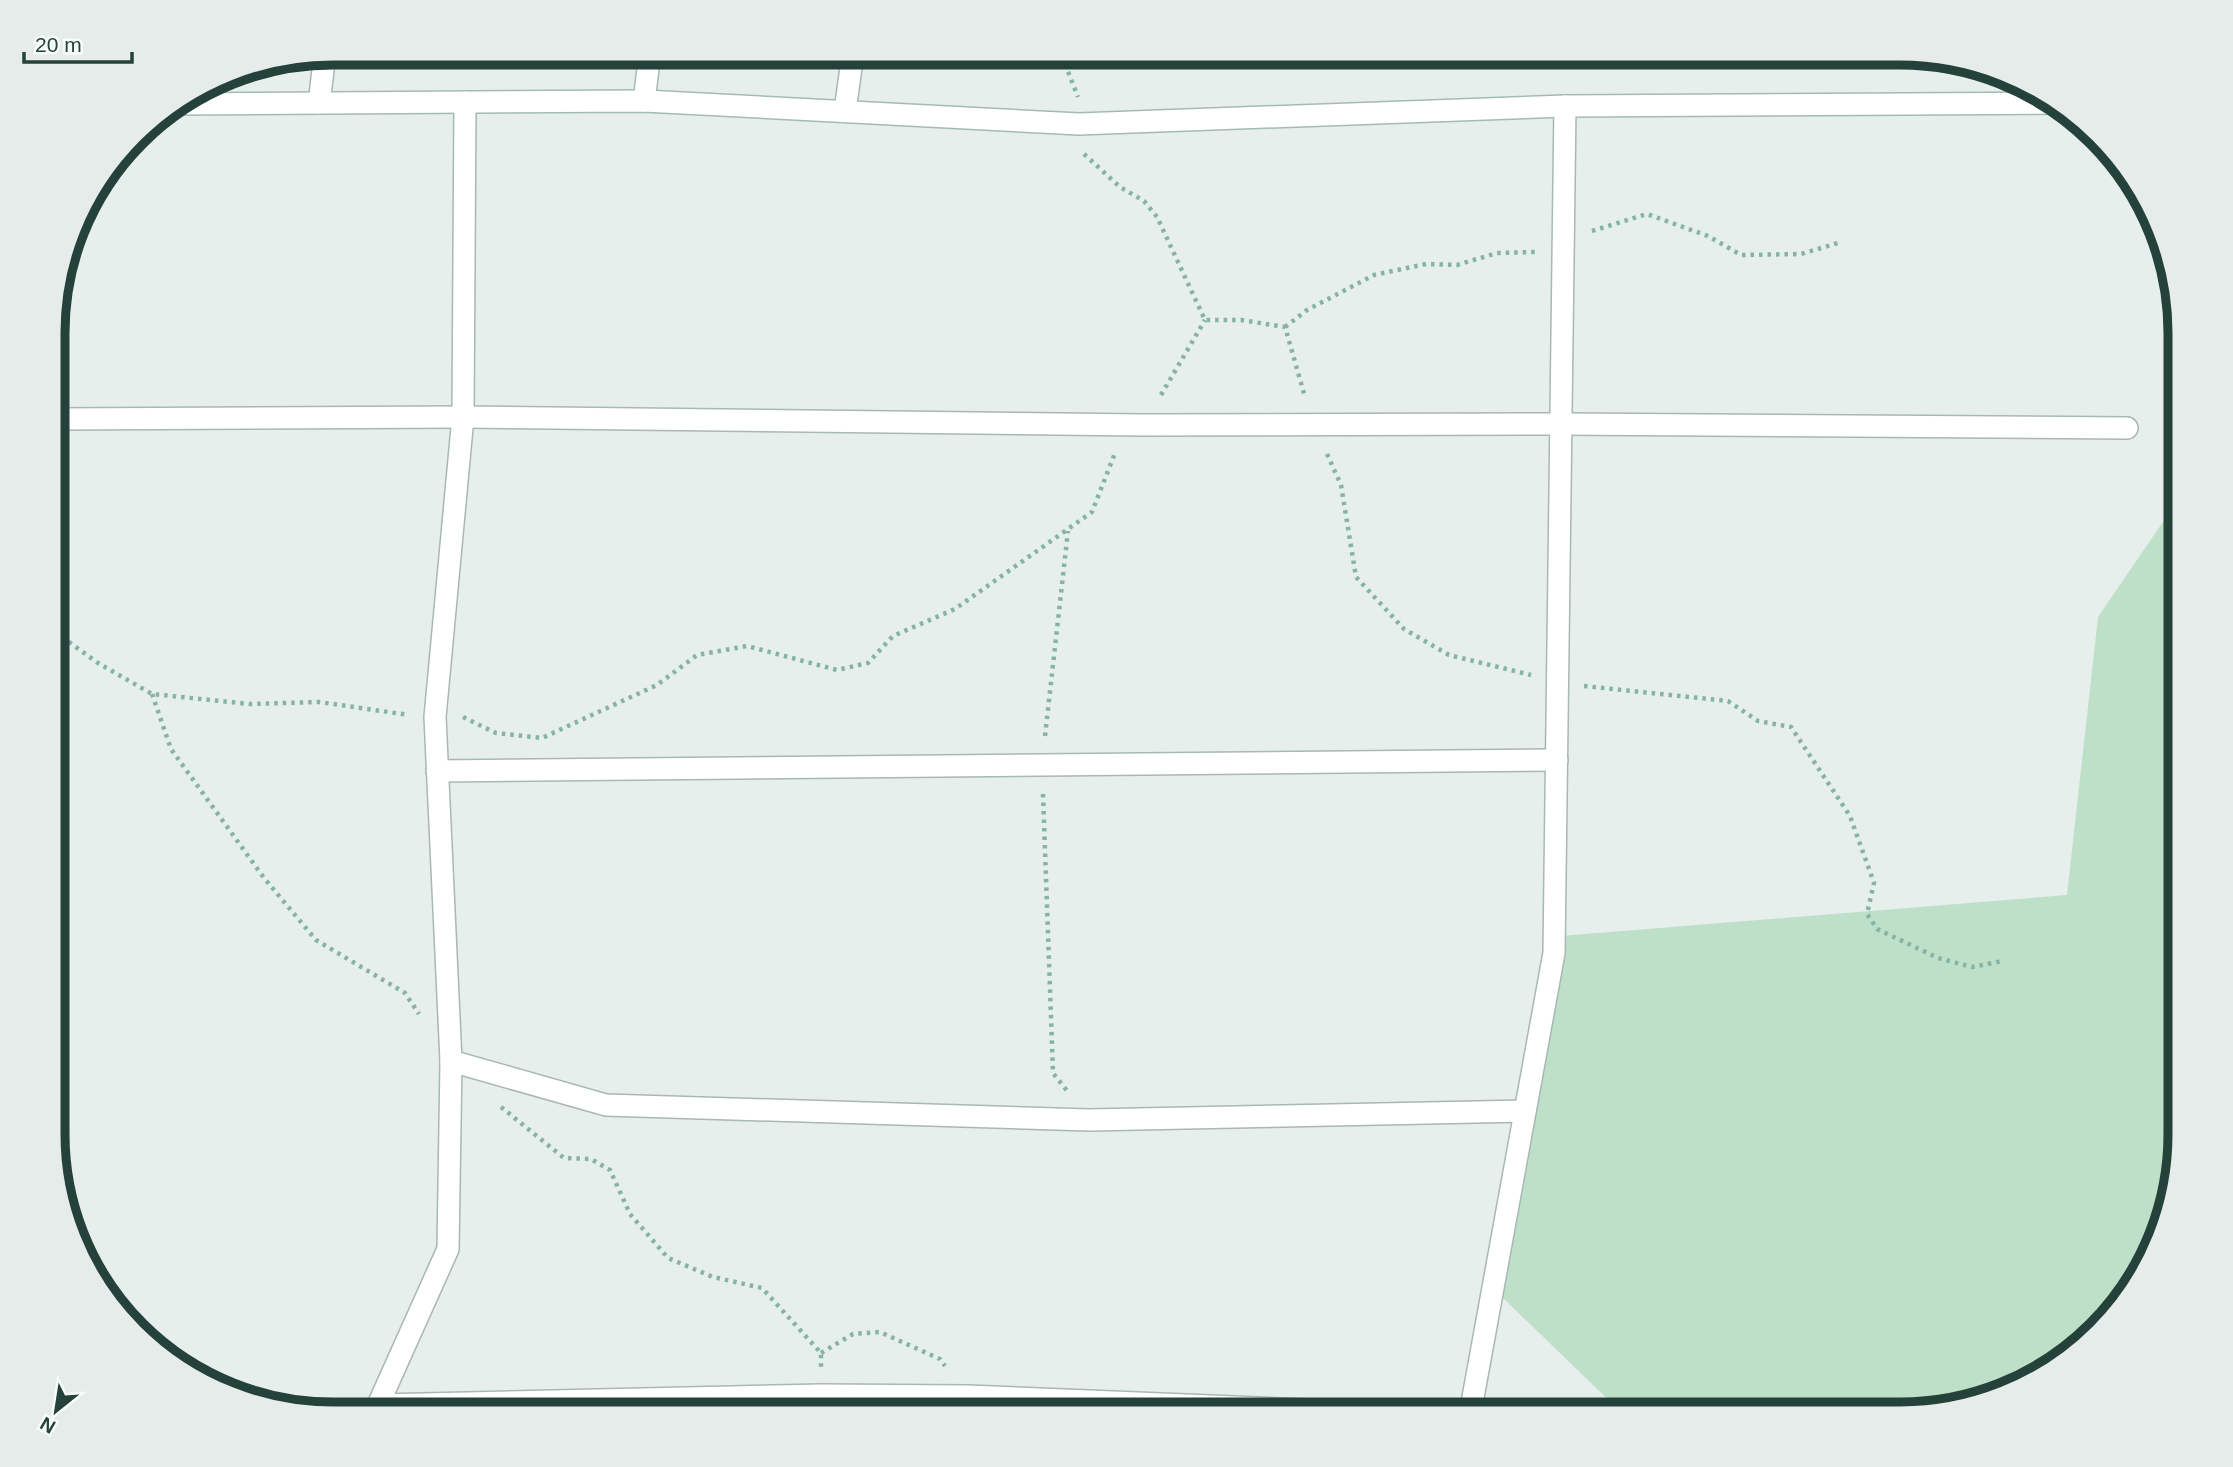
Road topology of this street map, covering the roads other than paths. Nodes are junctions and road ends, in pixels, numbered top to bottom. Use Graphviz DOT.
graph roads {
  1 [pos="324,65"];
  2 [pos="648,65"];
  3 [pos="851,65"];
  4 [pos="644,101"];
  5 [pos="466,102"];
  6 [pos="319,103"];
  7 [pos="2038,103"];
  8 [pos="194,104"];
  9 [pos="1565,107"];
  10 [pos="845,111"];
  11 [pos="463,417"];
  12 [pos="65,419"];
  13 [pos="1561,424"];
  14 [pos="2127,428"];
  15 [pos="1557,760"];
  16 [pos="438,771"];
  17 [pos="451,1061"];
  18 [pos="1525,1111"];
  19 [pos="380,1402"];
  20 [pos="606,1402"];
  21 [pos="1114,1402"];
  22 [pos="1472,1402"];
  1 -- 6 [label="street"];
  2 -- 4 [label="street"];
  3 -- 10 [label="street"];
  4 -- 5 [label="street"];
  4 -- 10 [label="street"];
  5 -- 6 [label="street"];
  5 -- 11 [label="street"];
  6 -- 8 [label="street"];
  7 -- 9 [label="street"];
  9 -- 10 [label="street"];
  9 -- 13 [label="street"];
  11 -- 12 [label="street"];
  11 -- 13 [label="street"];
  11 -- 16 [label="street"];
  13 -- 14 [label="street"];
  13 -- 15 [label="street"];
  15 -- 16 [label="street"];
  15 -- 18 [label="street"];
  16 -- 17 [label="street"];
  17 -- 18 [label="street"];
  17 -- 19 [label="street"];
  18 -- 22 [label="street"];
  20 -- 21 [label="street"];
}
